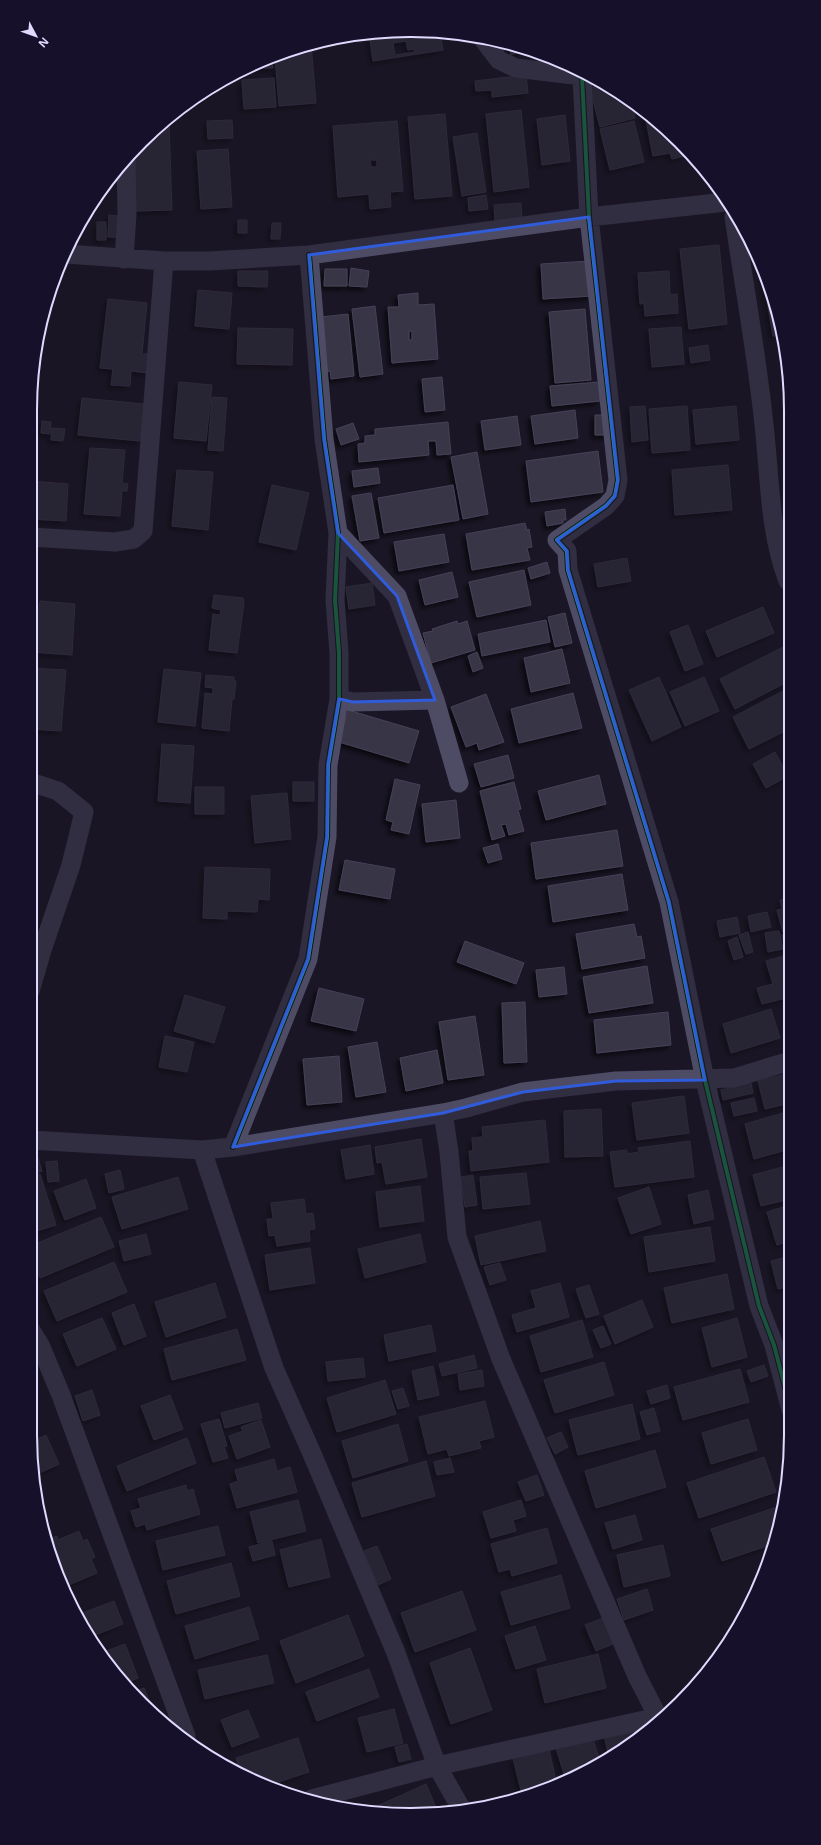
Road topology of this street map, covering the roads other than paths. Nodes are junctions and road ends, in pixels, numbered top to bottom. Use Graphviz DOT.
graph roads {
  1 [pos="486,45"];
  2 [pos="574,75"];
  3 [pos="582,79"];
  4 [pos="126,169"];
  5 [pos="721,203"];
  6 [pos="589,216"];
  7 [pos="735,227"];
  8 [pos="71,254"];
  9 [pos="309,255"];
  10 [pos="124,259"];
  11 [pos="164,261"];
  12 [pos="780,512"];
  13 [pos="338,533"];
  14 [pos="37,537"];
  15 [pos="784,570"];
  16 [pos="339,699"];
  17 [pos="435,700"];
  18 [pos="459,783"];
  19 [pos="37,784"];
  20 [pos="37,968"];
  21 [pos="784,1063"];
  22 [pos="705,1080"];
  23 [pos="443,1113"];
  24 [pos="37,1140"];
  25 [pos="233,1148"];
  26 [pos="202,1150"];
  27 [pos="37,1340"];
  28 [pos="784,1383"];
  29 [pos="657,1715"];
  30 [pos="653,1718"];
  31 [pos="185,1732"];
  32 [pos="437,1766"];
  33 [pos="321,1797"];
  34 [pos="459,1805"];
  1 -- 2 [label="street"];
  3 -- 6 [label="street"];
  4 -- 10 [label="street"];
  5 -- 6 [label="street"];
  6 -- 9 [label="street"];
  6 -- 22 [label="street"];
  7 -- 12 [label="street"];
  8 -- 10 [label="street"];
  9 -- 11 [label="street"];
  9 -- 13 [label="street"];
  10 -- 11 [label="street"];
  11 -- 14 [label="street"];
  12 -- 15 [label="street"];
  13 -- 16 [label="street"];
  13 -- 17 [label="street"];
  16 -- 17 [label="street"];
  16 -- 25 [label="street"];
  17 -- 18 [label="street"];
  19 -- 20 [label="street"];
  21 -- 22 [label="street"];
  22 -- 23 [label="street"];
  22 -- 28 [label="street"];
  23 -- 25 [label="street"];
  23 -- 29 [label="street"];
  24 -- 26 [label="street"];
  25 -- 26 [label="street"];
  26 -- 32 [label="street"];
  27 -- 31 [label="street"];
  30 -- 32 [label="street"];
  32 -- 33 [label="street"];
  32 -- 34 [label="street"];
}
